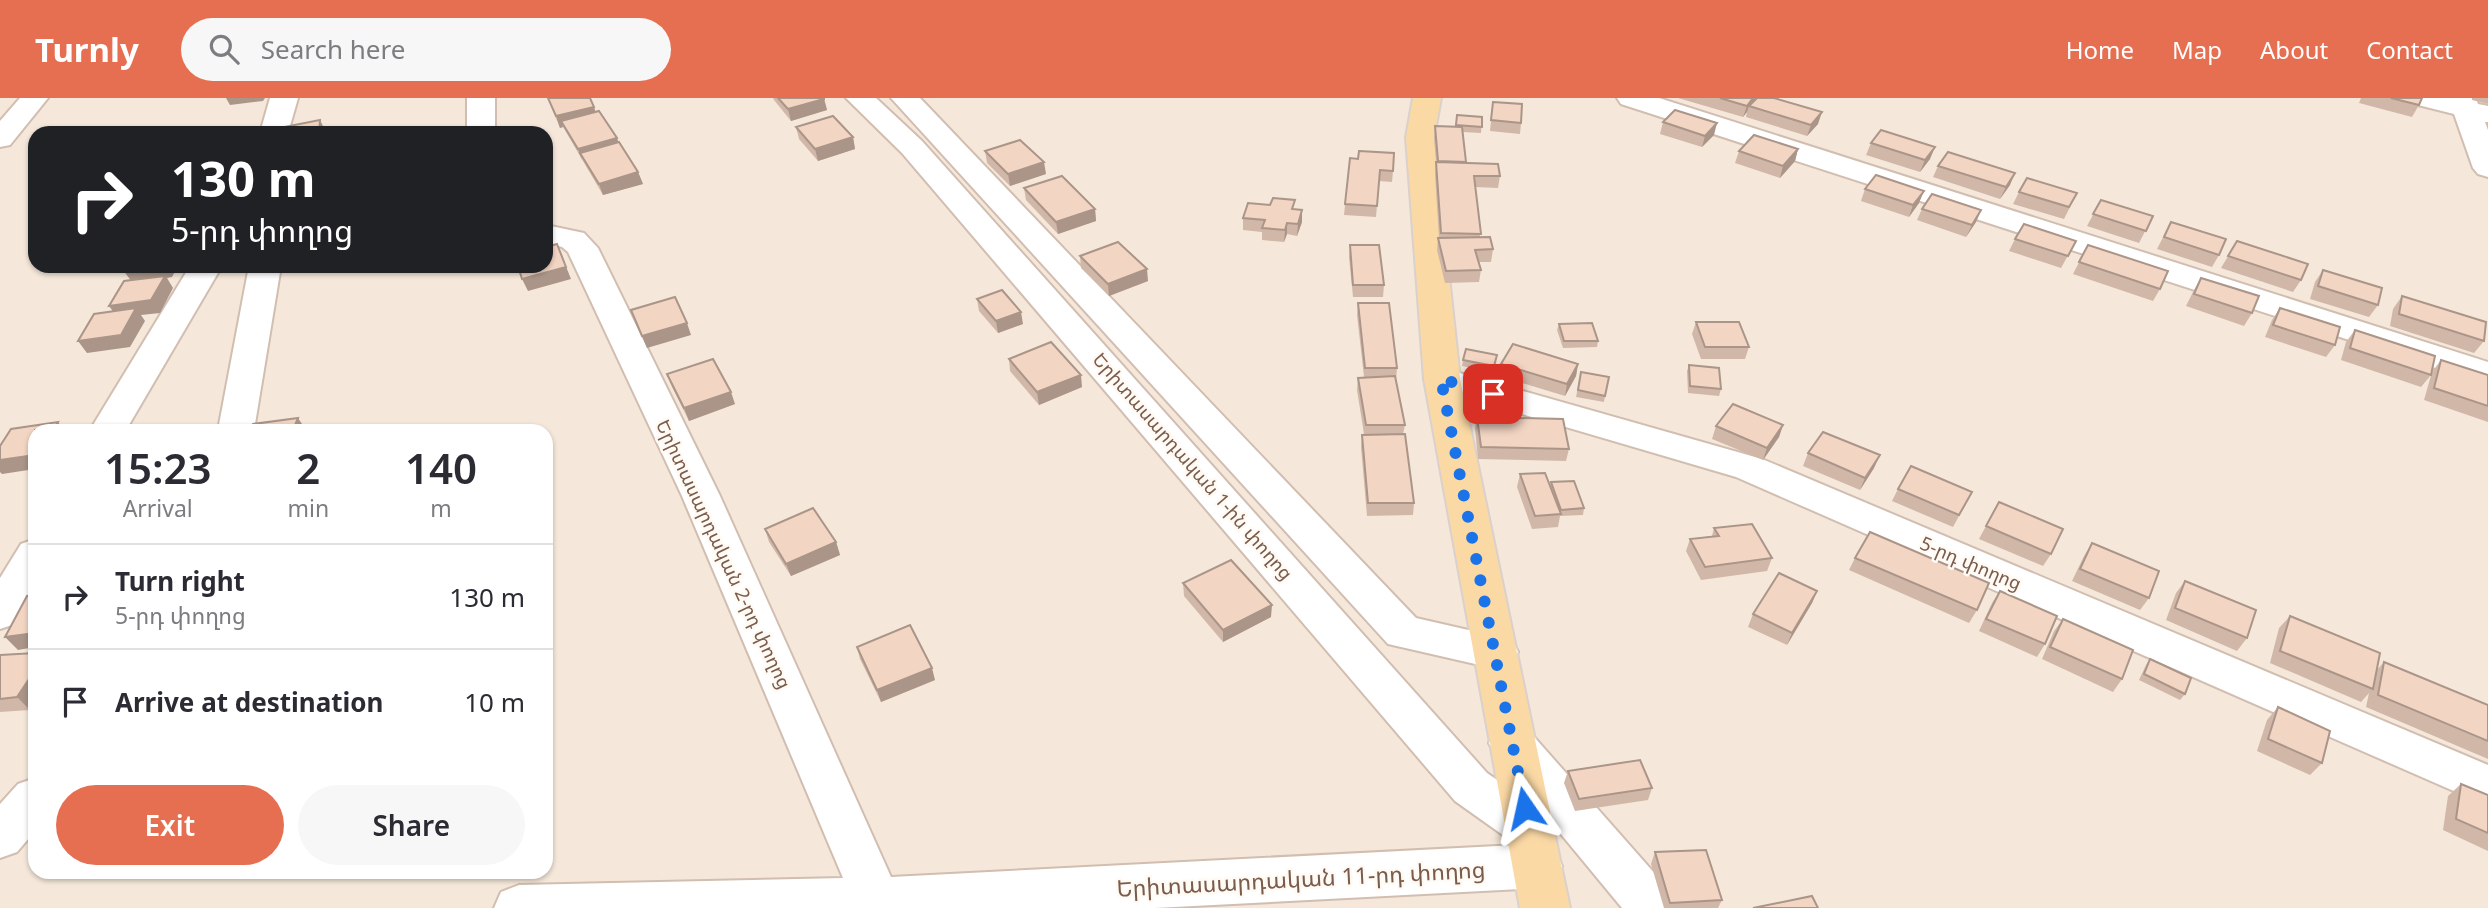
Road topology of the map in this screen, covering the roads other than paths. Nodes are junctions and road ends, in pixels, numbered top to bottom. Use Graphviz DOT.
graph roads {
  1 [pos="34,98"];
  2 [pos="285,98"];
  3 [pos="481,98"];
  4 [pos="860,98"];
  5 [pos="905,98"];
  6 [pos="1427,98"];
  7 [pos="1631,98"];
  8 [pos="2424,98"];
  9 [pos="2472,107"];
  10 [pos="276,126"];
  11 [pos="481,126"];
  12 [pos="0,139"];
  13 [pos="2488,168"];
  14 [pos="553,236"];
  15 [pos="202,273"];
  16 [pos="264,273"];
  17 [pos="2488,374"];
  18 [pos="1441,379"];
  19 [pos="112,424"];
  20 [pos="237,424"];
  21 [pos="28,566"];
  22 [pos="0,613"];
  23 [pos="1497,652"];
  24 [pos="1512,743"];
  25 [pos="2488,786"];
  26 [pos="28,806"];
  27 [pos="0,837"];
  28 [pos="1537,868"];
  29 [pos="877,900"];
  30 [pos="519,908"];
  31 [pos="1653,908"];
  1 -- 12 [label="street"];
  2 -- 10 [label="street"];
  3 -- 11 [label="street"];
  4 -- 28 [label="street, Երիտասարդական 1-ին փողոց"];
  5 -- 23 [label="street"];
  6 -- 18 [label="main road"];
  7 -- 17 [label="street"];
  8 -- 9 [label="street"];
  9 -- 13 [label="street"];
  14 -- 29 [label="street, Երիտասարդական 2-րդ փողոց"];
  15 -- 19 [label="street"];
  16 -- 20 [label="street"];
  18 -- 23 [label="main road"];
  18 -- 25 [label="street, 5-րդ փողոց"];
  21 -- 22 [label="street"];
  23 -- 24 [label="main road"];
  24 -- 28 [label="main road"];
  24 -- 31 [label="street"];
  26 -- 27 [label="street"];
  28 -- 29 [label="street, Երիտասարդական 11-րդ փողոց"];
  29 -- 30 [label="street, Երիտասարդական 11-րդ փողոց"];
}
